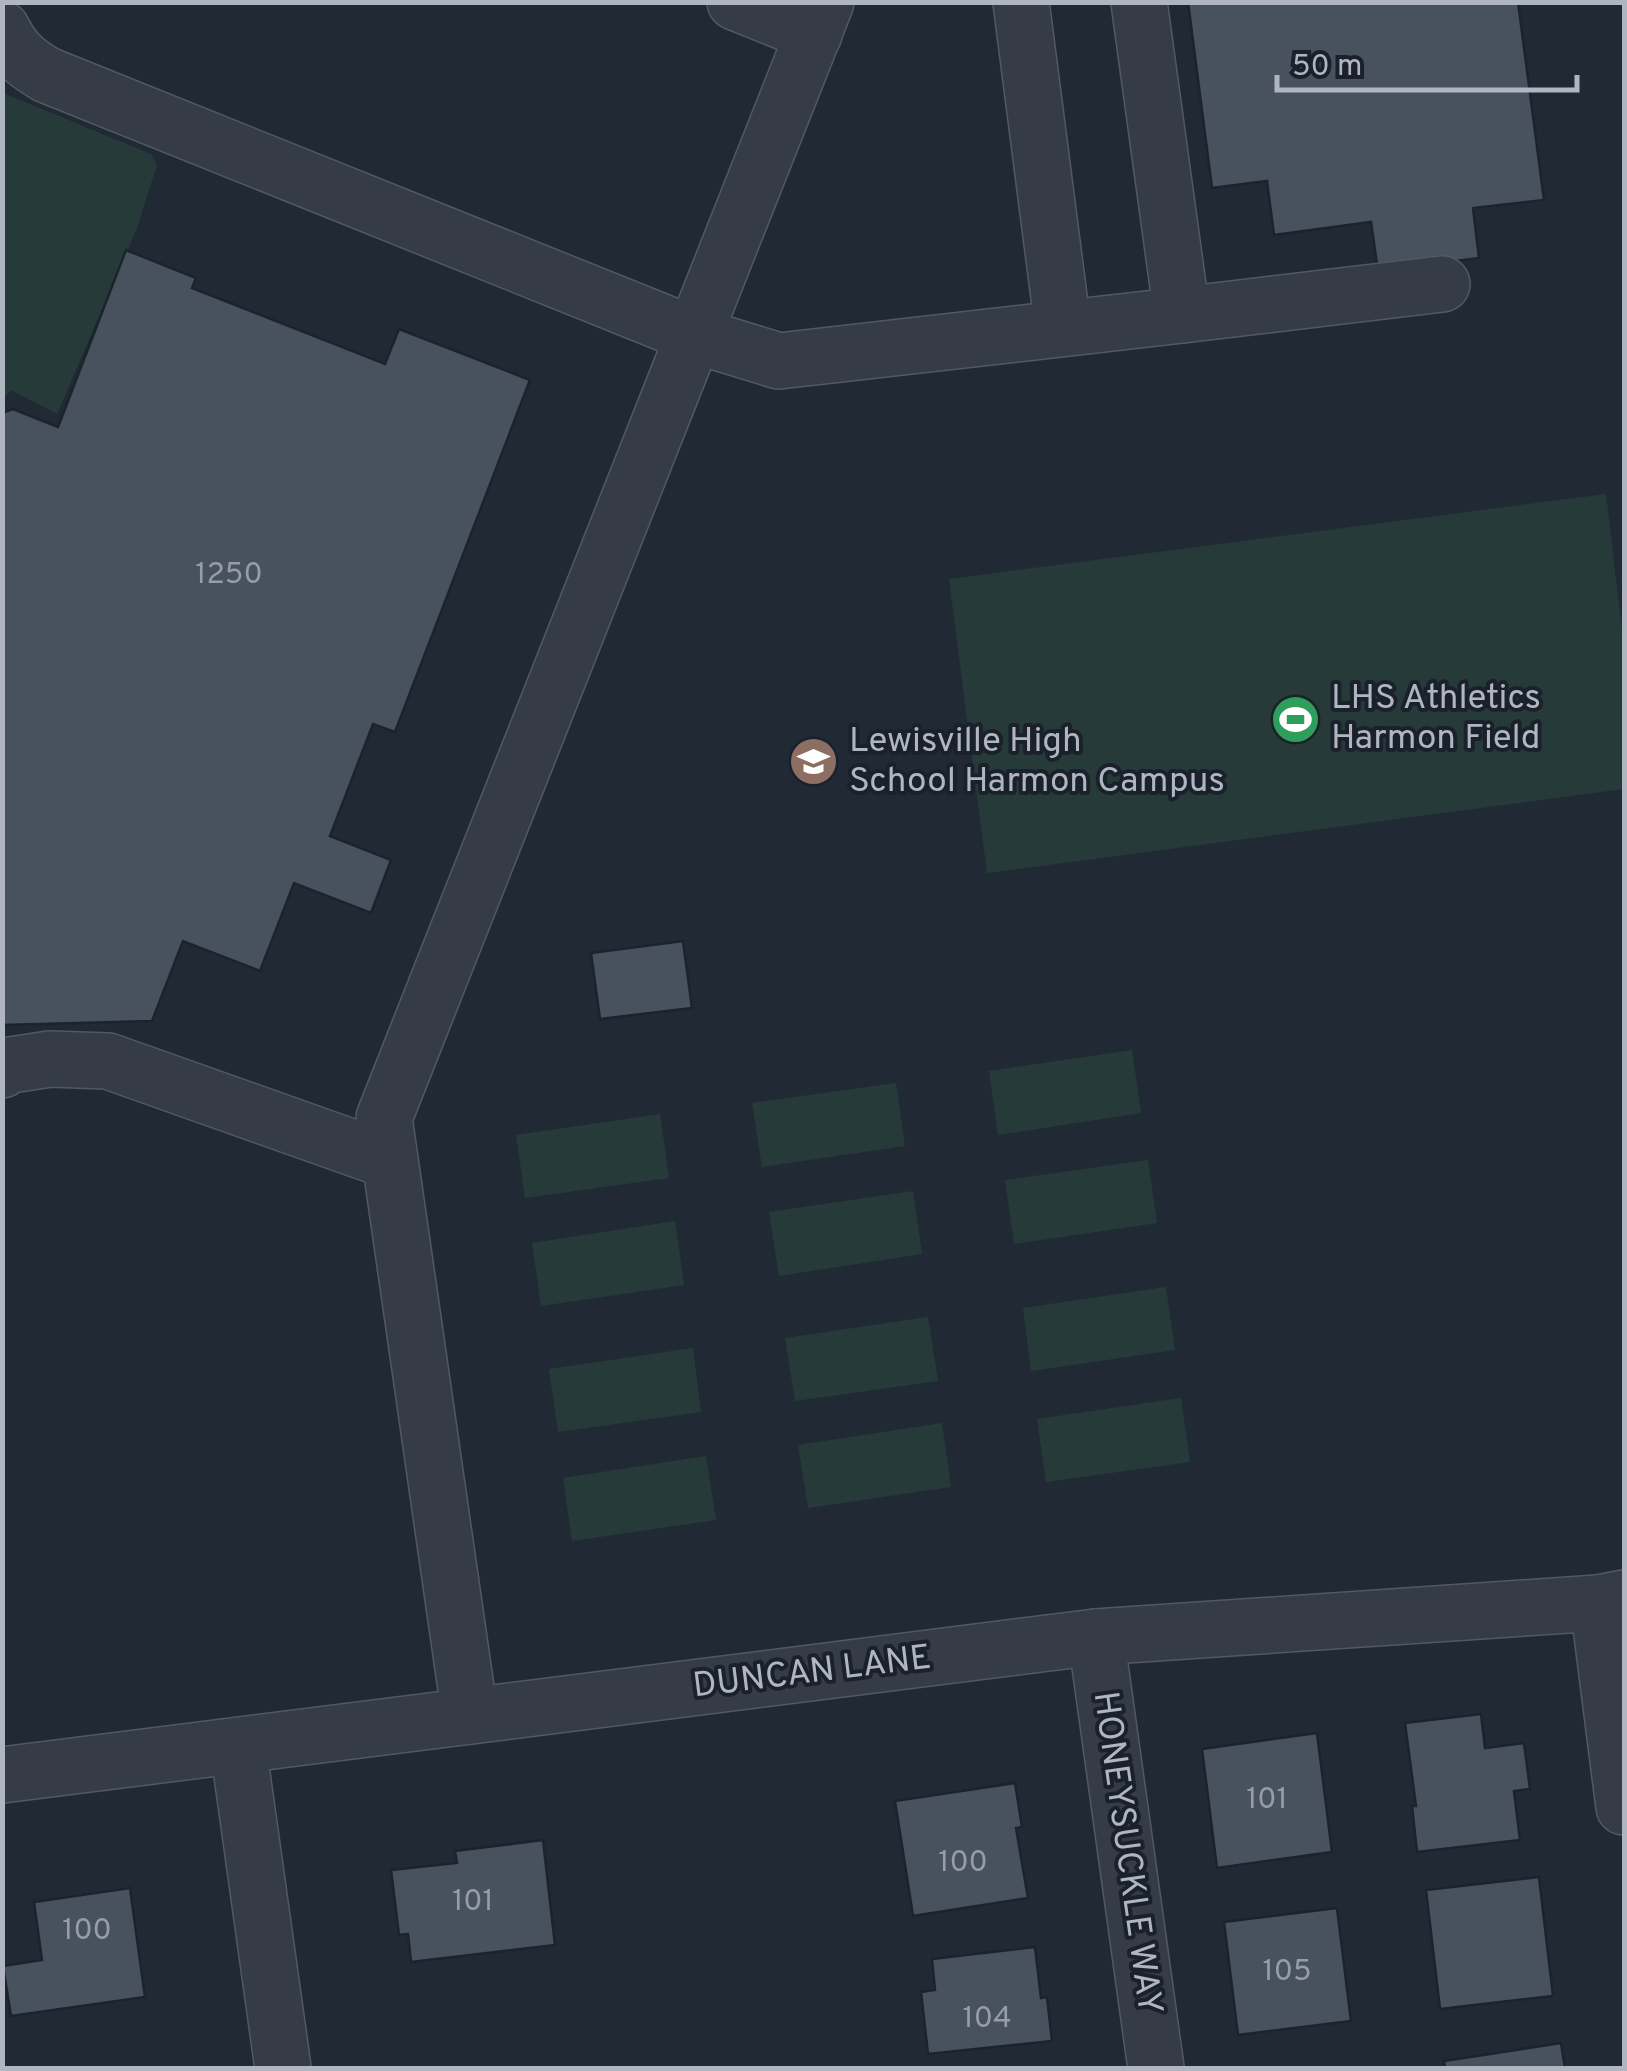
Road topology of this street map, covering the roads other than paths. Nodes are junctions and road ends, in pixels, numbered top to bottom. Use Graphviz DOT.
graph roads {
  1 [pos="735,2"];
  2 [pos="1021,2"];
  3 [pos="1139,2"];
  4 [pos="820,18"];
  5 [pos="2,29"];
  6 [pos="1442,284"];
  7 [pos="1182,314"];
  8 [pos="1062,328"];
  9 [pos="694,336"];
  10 [pos="2,1070"];
  11 [pos="390,1160"];
  12 [pos="1611,1600"];
  13 [pos="1096,1638"];
  14 [pos="470,1716"];
  15 [pos="238,1746"];
  16 [pos="2,1775"];
  17 [pos="1624,1807"];
  18 [pos="283,2068"];
  19 [pos="1156,2068"];
  1 -- 4 [label="street"];
  2 -- 8 [label="street"];
  3 -- 7 [label="street"];
  4 -- 9 [label="street"];
  5 -- 9 [label="street"];
  6 -- 7 [label="street"];
  7 -- 8 [label="street"];
  8 -- 9 [label="street"];
  9 -- 11 [label="street"];
  10 -- 11 [label="street"];
  11 -- 14 [label="street"];
  12 -- 13 [label="street, DUNCAN LANE"];
  12 -- 17 [label="street"];
  13 -- 14 [label="street, DUNCAN LANE"];
  13 -- 19 [label="street, HONEYSUCKLE WAY"];
  14 -- 15 [label="street, DUNCAN LANE"];
  15 -- 16 [label="street, DUNCAN LANE"];
  15 -- 18 [label="street"];
}
